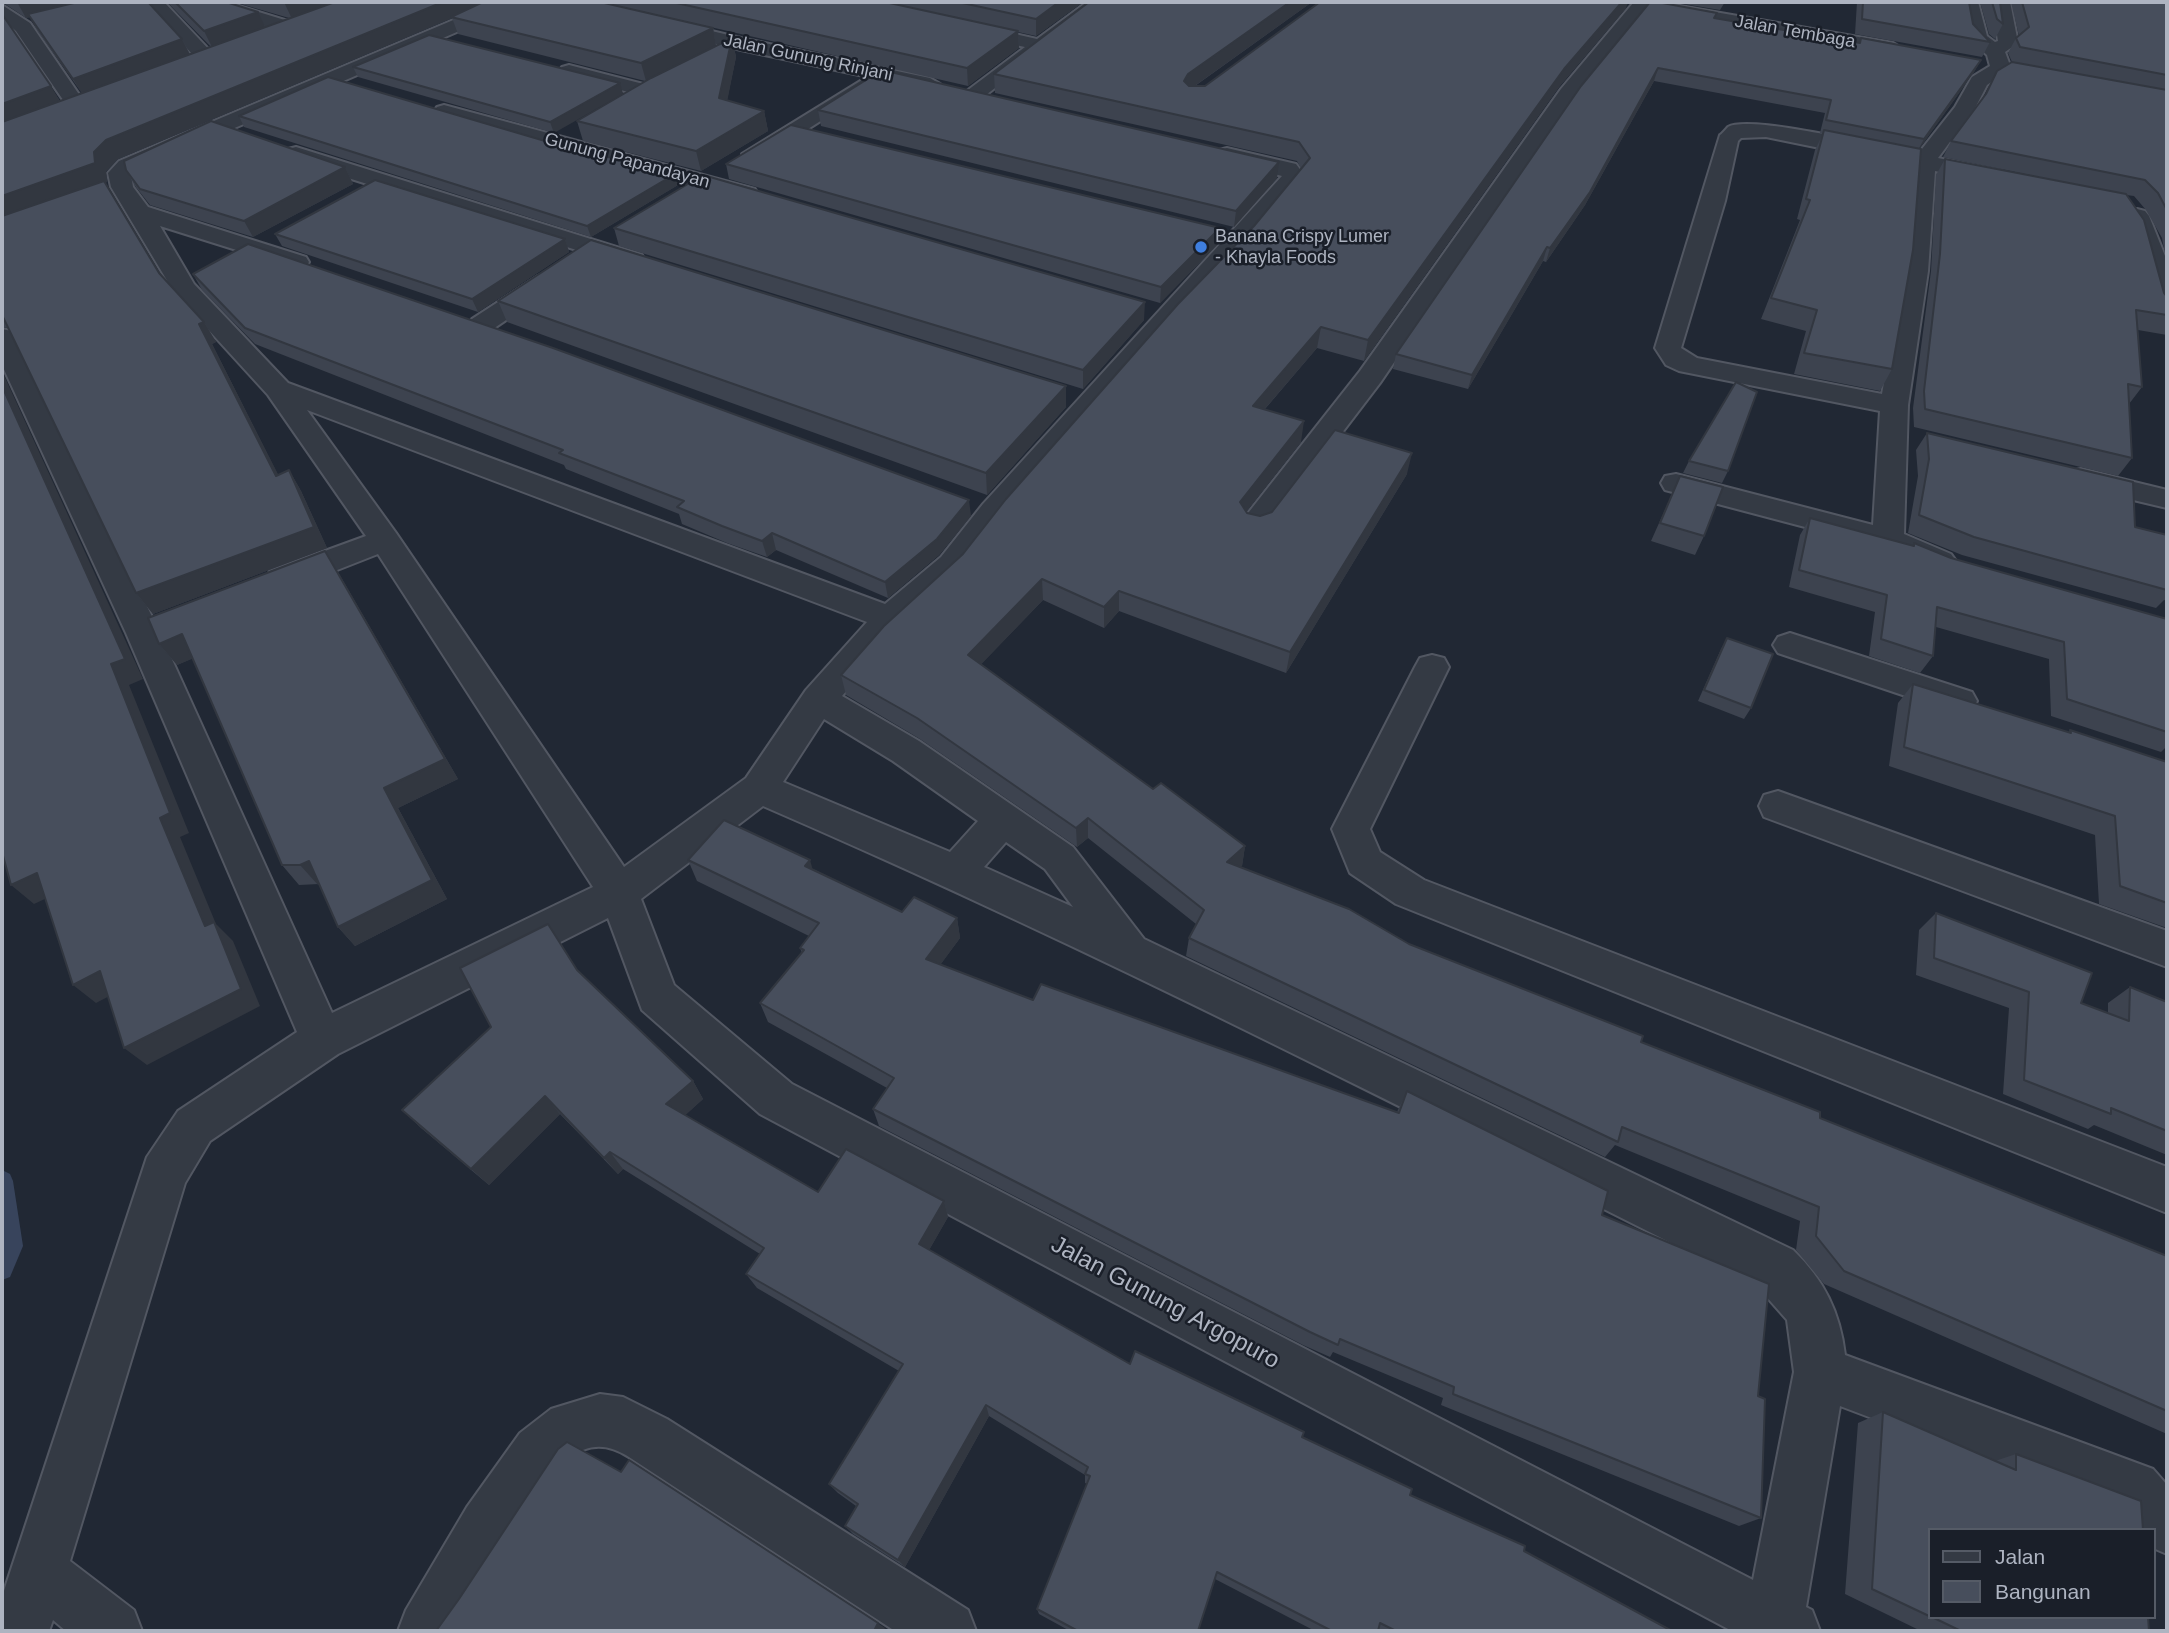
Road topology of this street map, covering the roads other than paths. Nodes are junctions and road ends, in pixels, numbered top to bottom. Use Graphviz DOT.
graph roads {
  1 [pos="154,2"];
  2 [pos="511,2"];
  3 [pos="568,2"];
  4 [pos="1098,2"];
  5 [pos="1969,2"];
  6 [pos="2001,2"];
  7 [pos="219,3"];
  8 [pos="1636,3"];
  9 [pos="2,10"];
  10 [pos="48,20"];
  11 [pos="318,20"];
  12 [pos="176,22"];
  13 [pos="949,25"];
  14 [pos="23,27"];
  15 [pos="294,29"];
  16 [pos="431,36"];
  17 [pos="258,43"];
  18 [pos="741,44"];
  19 [pos="1040,45"];
  20 [pos="470,46"];
  21 [pos="234,52"];
  22 [pos="1908,52"];
  23 [pos="718,56"];
  24 [pos="209,61"];
  25 [pos="1998,61"];
  26 [pos="546,65"];
  27 [pos="183,71"];
  28 [pos="882,74"];
  29 [pos="329,78"];
  30 [pos="671,79"];
  31 [pos="368,89"];
  32 [pos="648,91"];
  33 [pos="975,94"];
  34 [pos="997,99"];
  35 [pos="419,104"];
  36 [pos="625,104"];
  37 [pos="54,118"];
  38 [pos="218,127"];
  39 [pos="794,128"];
  40 [pos="580,131"];
  41 [pos="820,135"];
  42 [pos="255,139"];
  43 [pos="557,144"];
  44 [pos="280,148"];
  45 [pos="1208,150"];
  46 [pos="1924,162"];
  47 [pos="2014,180"];
  48 [pos="378,182"];
  49 [pos="706,182"];
  50 [pos="354,195"];
  51 [pos="684,195"];
  52 [pos="772,201"];
  53 [pos="2117,201"];
  54 [pos="140,212"];
  55 [pos="281,234"];
  56 [pos="606,241"];
  57 [pos="257,248"];
  58 [pos="232,261"];
  59 [pos="660,268"];
  60 [pos="323,271"];
  61 [pos="207,274"];
  62 [pos="183,287"];
  63 [pos="2167,310"];
  64 [pos="455,316"];
  65 [pos="481,325"];
  66 [pos="507,334"];
  67 [pos="2,337"];
  68 [pos="278,389"];
  69 [pos="1901,426"];
  70 [pos="2049,471"];
  71 [pos="1676,483"];
  72 [pos="2167,499"];
  73 [pos="1256,524"];
  74 [pos="1888,539"];
  75 [pos="384,540"];
  76 [pos="1962,568"];
  77 [pos="259,588"];
  78 [pos="890,618"];
  79 [pos="175,620"];
  80 [pos="143,633"];
  81 [pos="1790,645"];
  82 [pos="1432,667"];
  83 [pos="819,699"];
  84 [pos="1985,710"];
  85 [pos="758,788"];
  86 [pos="1779,806"];
  87 [pos="1003,819"];
  88 [pos="956,872"];
  89 [pos="619,893"];
  90 [pos="2167,948"];
  91 [pos="1130,952"];
  92 [pos="322,1040"];
  93 [pos="2167,1190"];
  94 [pos="1820,1372"];
  95 [pos="2167,1526"];
  96 [pos="40,1574"];
  97 [pos="1782,1627"];
  98 [pos="20,1631"];
  99 [pos="113,1631"];
  100 [pos="427,1631"];
  101 [pos="947,1631"];
  1 -- 12 [label="street"];
  2 -- 16 [label="street"];
  3 -- 18 [label="street, Jalan Gunung Rinjani"];
  4 -- 19 [label="street"];
  5 -- 25 [label="street"];
  6 -- 25 [label="street"];
  7 -- 12 [label="street"];
  7 -- 15 [label="street"];
  8 -- 22 [label="street, Jalan Tembaga"];
  8 -- 73 [label="street"];
  9 -- 14 [label="street"];
  10 -- 14 [label="street"];
  11 -- 15 [label="street"];
  12 -- 24 [label="street"];
  13 -- 19 [label="street"];
  14 -- 37 [label="street"];
  15 -- 17 [label="street"];
  16 -- 20 [label="street"];
  16 -- 29 [label="street"];
  18 -- 23 [label="street"];
  18 -- 28 [label="street, Jalan Gunung Rinjani"];
  19 -- 33 [label="street"];
  21 -- 24 [label="street"];
  24 -- 27 [label="street"];
  25 -- 46 [label="street"];
  26 -- 32 [label="street"];
  28 -- 33 [label="street, Jalan Gunung Rinjani"];
  28 -- 39 [label="street"];
  29 -- 31 [label="street"];
  29 -- 38 [label="street"];
  30 -- 32 [label="street"];
  32 -- 36 [label="street"];
  33 -- 34 [label="street, Jalan Gunung Rinjani"];
  35 -- 43 [label="street, Gunung Papandayan"];
  38 -- 42 [label="street"];
  38 -- 54 [label="street"];
  39 -- 41 [label="street"];
  39 -- 49 [label="street"];
  40 -- 43 [label="street"];
  43 -- 49 [label="street, Gunung Papandayan"];
  44 -- 48 [label="street"];
  45 -- 78 [label="street"];
  46 -- 47 [label="street"];
  46 -- 69 [label="street"];
  46 -- 69 [label="street"];
  48 -- 50 [label="street"];
  48 -- 56 [label="street"];
  49 -- 51 [label="street"];
  49 -- 52 [label="street, Gunung Papandayan"];
  53 -- 63 [label="street"];
  54 -- 57 [label="street"];
  54 -- 62 [label="street"];
  55 -- 57 [label="street"];
  56 -- 59 [label="street"];
  56 -- 65 [label="street"];
  57 -- 58 [label="street"];
  57 -- 60 [label="street"];
  61 -- 62 [label="street"];
  62 -- 68 [label="street"];
  64 -- 65 [label="street"];
  65 -- 66 [label="street"];
  67 -- 80 [label="street"];
  68 -- 75 [label="street, Jalan Gunung Argopuro"];
  68 -- 78 [label="street"];
  69 -- 74 [label="street"];
  70 -- 72 [label="street"];
  71 -- 74 [label="street"];
  74 -- 76 [label="street"];
  75 -- 77 [label="street"];
  75 -- 89 [label="street, Jalan Gunung Argopuro"];
  78 -- 83 [label="street"];
  79 -- 80 [label="street"];
  80 -- 92 [label="street"];
  81 -- 84 [label="street"];
  82 -- 93 [label="street"];
  83 -- 85 [label="street"];
  83 -- 87 [label="street"];
  85 -- 88 [label="street"];
  85 -- 89 [label="street"];
  86 -- 90 [label="street"];
  87 -- 88 [label="street"];
  87 -- 91 [label="street"];
  88 -- 91 [label="street"];
  89 -- 92 [label="street"];
  89 -- 97 [label="street, Jalan Gunung Argopuro"];
  91 -- 94 [label="street"];
  92 -- 96 [label="street"];
  94 -- 95 [label="street"];
  94 -- 97 [label="street"];
  96 -- 98 [label="street"];
  96 -- 99 [label="street"];
  100 -- 101 [label="street"];
}
